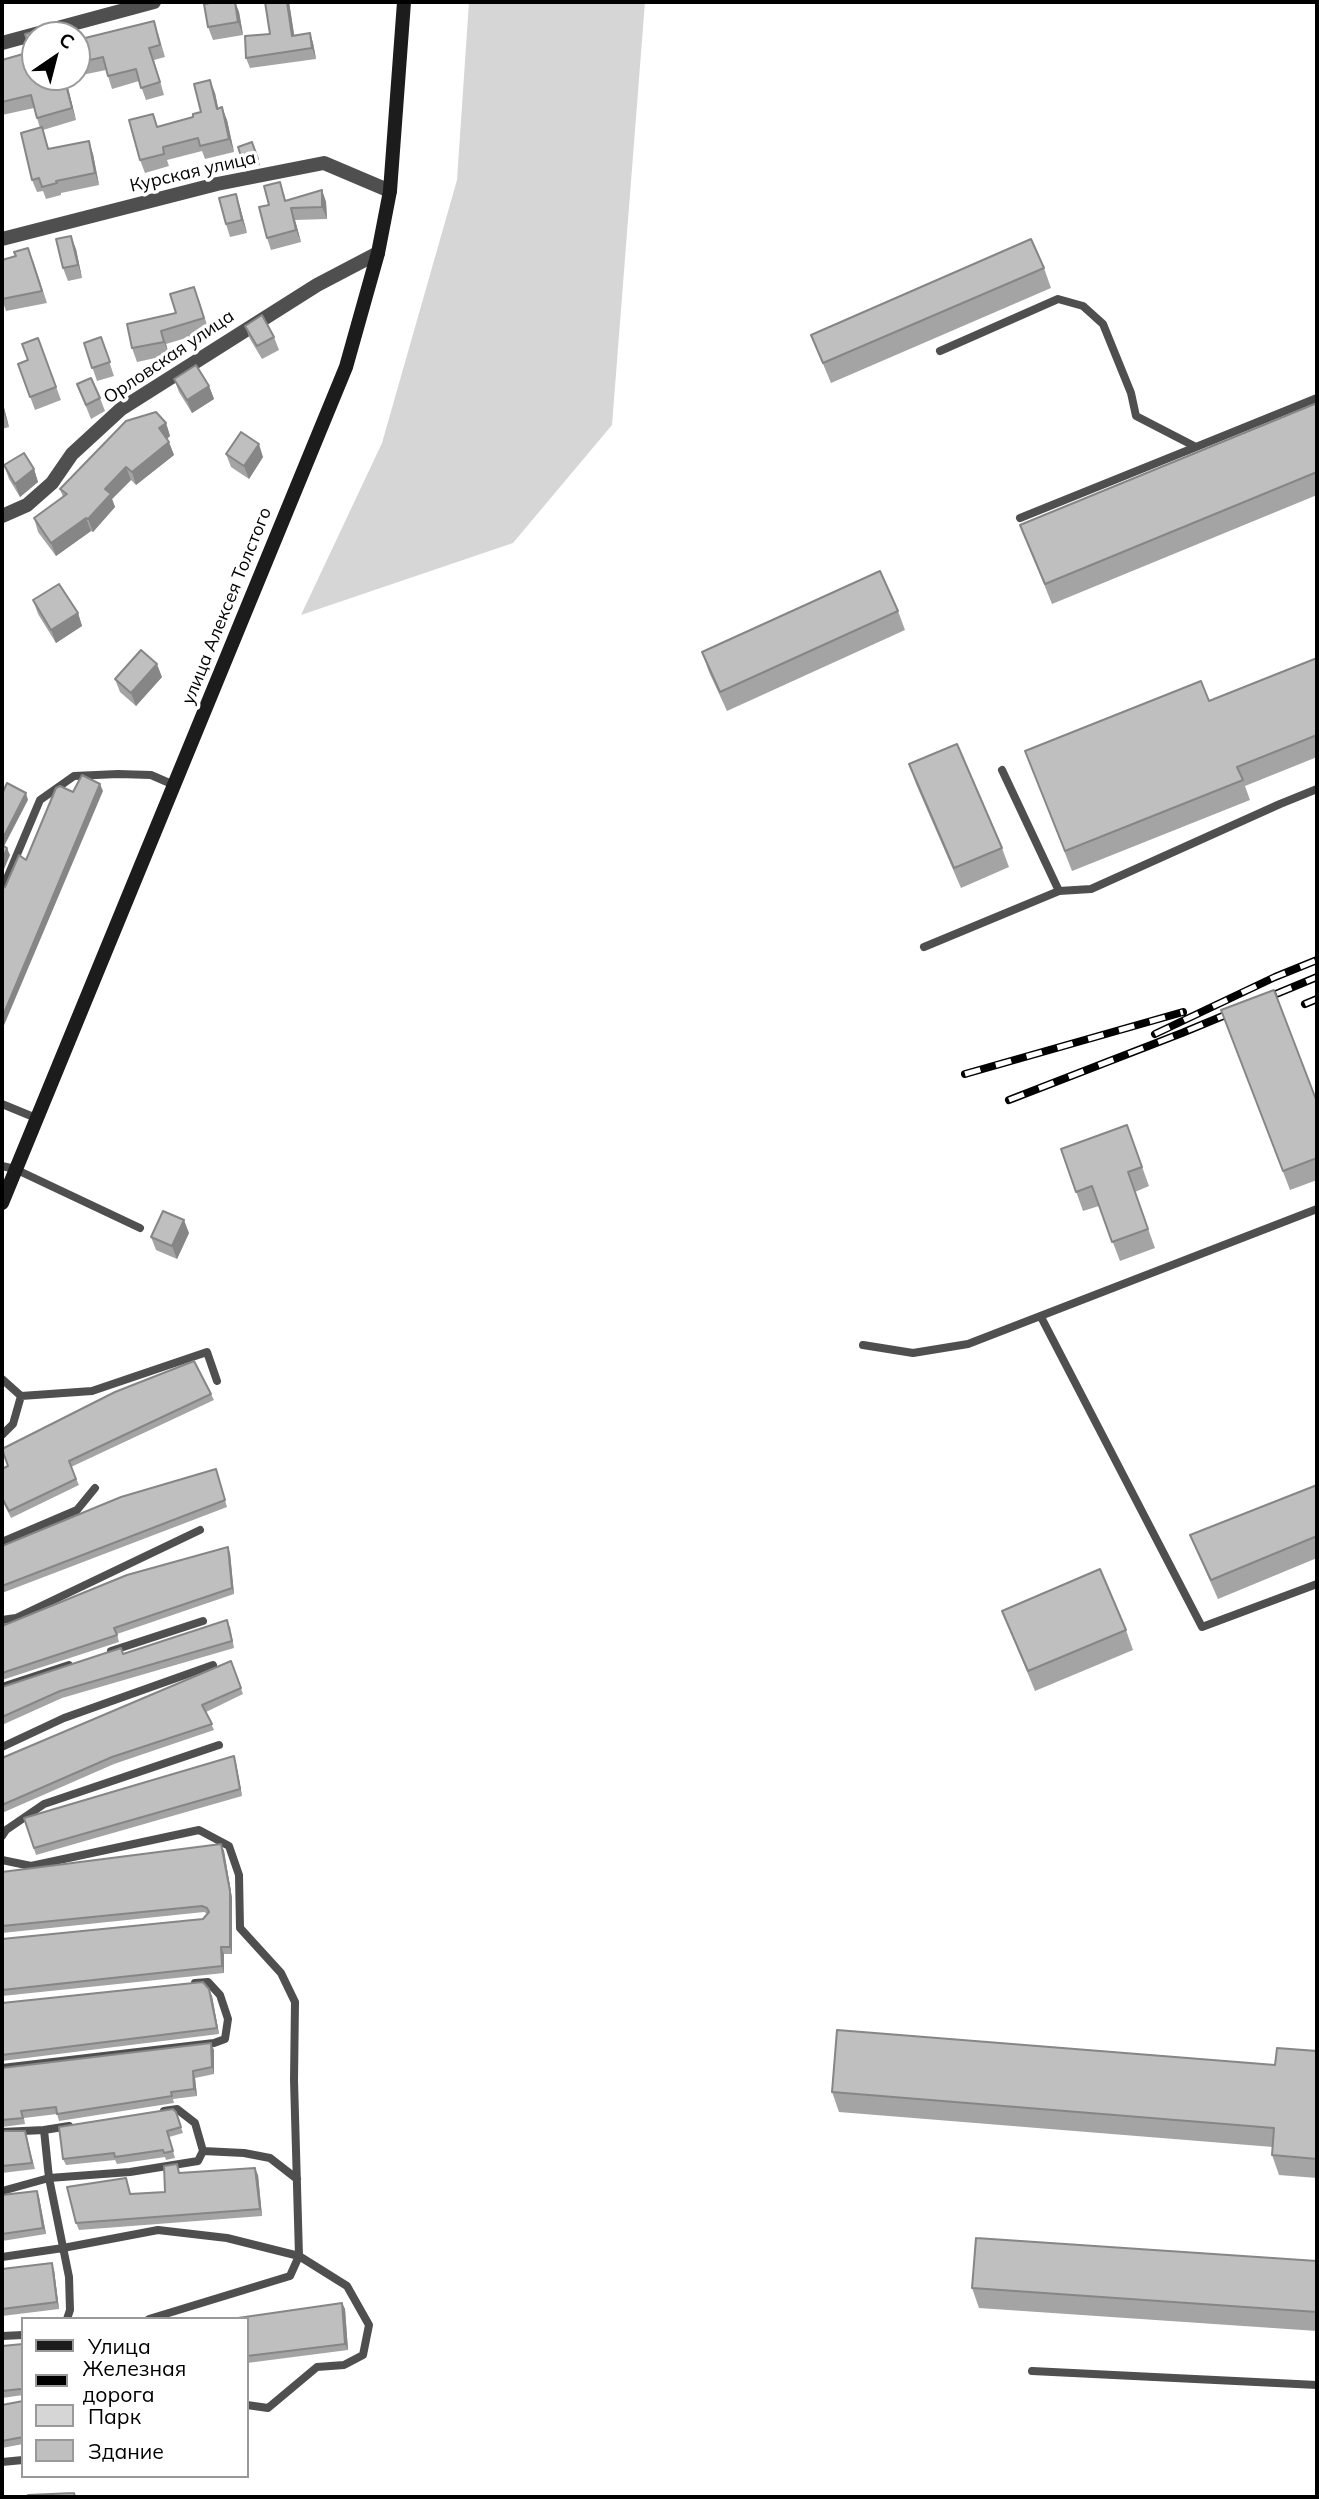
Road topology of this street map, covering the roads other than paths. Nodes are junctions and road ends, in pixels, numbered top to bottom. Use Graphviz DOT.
graph roads {
  1 [pos="155,2"];
  2 [pos="404,2"];
  3 [pos="2,43"];
  4 [pos="390,191"];
  5 [pos="2,239"];
  6 [pos="378,253"];
  7 [pos="940,351"];
  8 [pos="1317,398"];
  9 [pos="1196,447"];
  10 [pos="2,516"];
  11 [pos="1020,518"];
  12 [pos="1002,770"];
  13 [pos="174,785"];
  14 [pos="1317,789"];
  15 [pos="2,890"];
  16 [pos="1059,891"];
  17 [pos="923,947"];
  18 [pos="2,1104"];
  19 [pos="36,1118"];
  20 [pos="8,1168"];
  21 [pos="2,1203"];
  22 [pos="1317,1209"];
  23 [pos="140,1228"];
  24 [pos="1041,1317"];
  25 [pos="863,1345"];
  26 [pos="2,1379"];
  27 [pos="217,1381"];
  28 [pos="20,1396"];
  29 [pos="2,1435"];
  30 [pos="95,1488"];
  31 [pos="200,1530"];
  32 [pos="2,1542"];
  33 [pos="1317,1584"];
  34 [pos="2,1620"];
  35 [pos="203,1621"];
  36 [pos="102,1654"];
  37 [pos="77,1662"];
  38 [pos="213,1665"];
  39 [pos="2,1686"];
  40 [pos="219,1745"];
  41 [pos="2,1746"];
  42 [pos="2,1836"];
  43 [pos="2,1860"];
  44 [pos="181,1985"];
  45 [pos="2,2068"];
  46 [pos="150,2113"];
  47 [pos="84,2124"];
  48 [pos="44,2130"];
  49 [pos="2,2132"];
  50 [pos="203,2151"];
  51 [pos="49,2178"];
  52 [pos="297,2179"];
  53 [pos="2,2190"];
  54 [pos="63,2248"];
  55 [pos="299,2256"];
  56 [pos="2,2257"];
  57 [pos="68,2317"];
  58 [pos="156,2317"];
  59 [pos="21,2335"];
  60 [pos="2,2336"];
  61 [pos="1032,2371"];
  62 [pos="1317,2385"];
  63 [pos="248,2405"];
  64 [pos="21,2460"];
  65 [pos="2,2462"];
  1 -- 3 [label="street"];
  2 -- 4 [label="street, улица Алексея Толстого"];
  4 -- 5 [label="street, Курская улица"];
  4 -- 6 [label="street, улица Алексея Толстого"];
  6 -- 10 [label="street, Орловская улица"];
  6 -- 13 [label="street, улица Алексея Толстого"];
  7 -- 9 [label="lane"];
  8 -- 9 [label="lane"];
  9 -- 11 [label="lane"];
  12 -- 16 [label="lane"];
  13 -- 15 [label="lane"];
  13 -- 19 [label="street, улица Алексея Толстого"];
  14 -- 16 [label="lane"];
  16 -- 17 [label="lane"];
  18 -- 19 [label="lane"];
  19 -- 20 [label="street, улица Алексея Толстого"];
  20 -- 21 [label="street, улица Алексея Толстого"];
  20 -- 23 [label="lane"];
  22 -- 24 [label="lane"];
  24 -- 25 [label="lane"];
  24 -- 33 [label="lane"];
  26 -- 28 [label="lane"];
  27 -- 28 [label="lane"];
  28 -- 29 [label="lane"];
  30 -- 32 [label="lane"];
  31 -- 34 [label="lane"];
  35 -- 36 [label="lane"];
  37 -- 39 [label="lane"];
  38 -- 41 [label="lane"];
  40 -- 42 [label="lane"];
  43 -- 52 [label="lane"];
  44 -- 45 [label="lane"];
  46 -- 50 [label="lane"];
  47 -- 48 [label="lane"];
  48 -- 49 [label="lane"];
  48 -- 51 [label="lane"];
  50 -- 51 [label="lane"];
  50 -- 52 [label="lane"];
  51 -- 53 [label="lane"];
  51 -- 54 [label="lane"];
  52 -- 55 [label="lane"];
  54 -- 55 [label="lane"];
  54 -- 56 [label="lane"];
  54 -- 57 [label="lane"];
  55 -- 58 [label="lane"];
  55 -- 63 [label="lane"];
  59 -- 60 [label="lane"];
  61 -- 62 [label="lane"];
  64 -- 65 [label="lane"];
}
